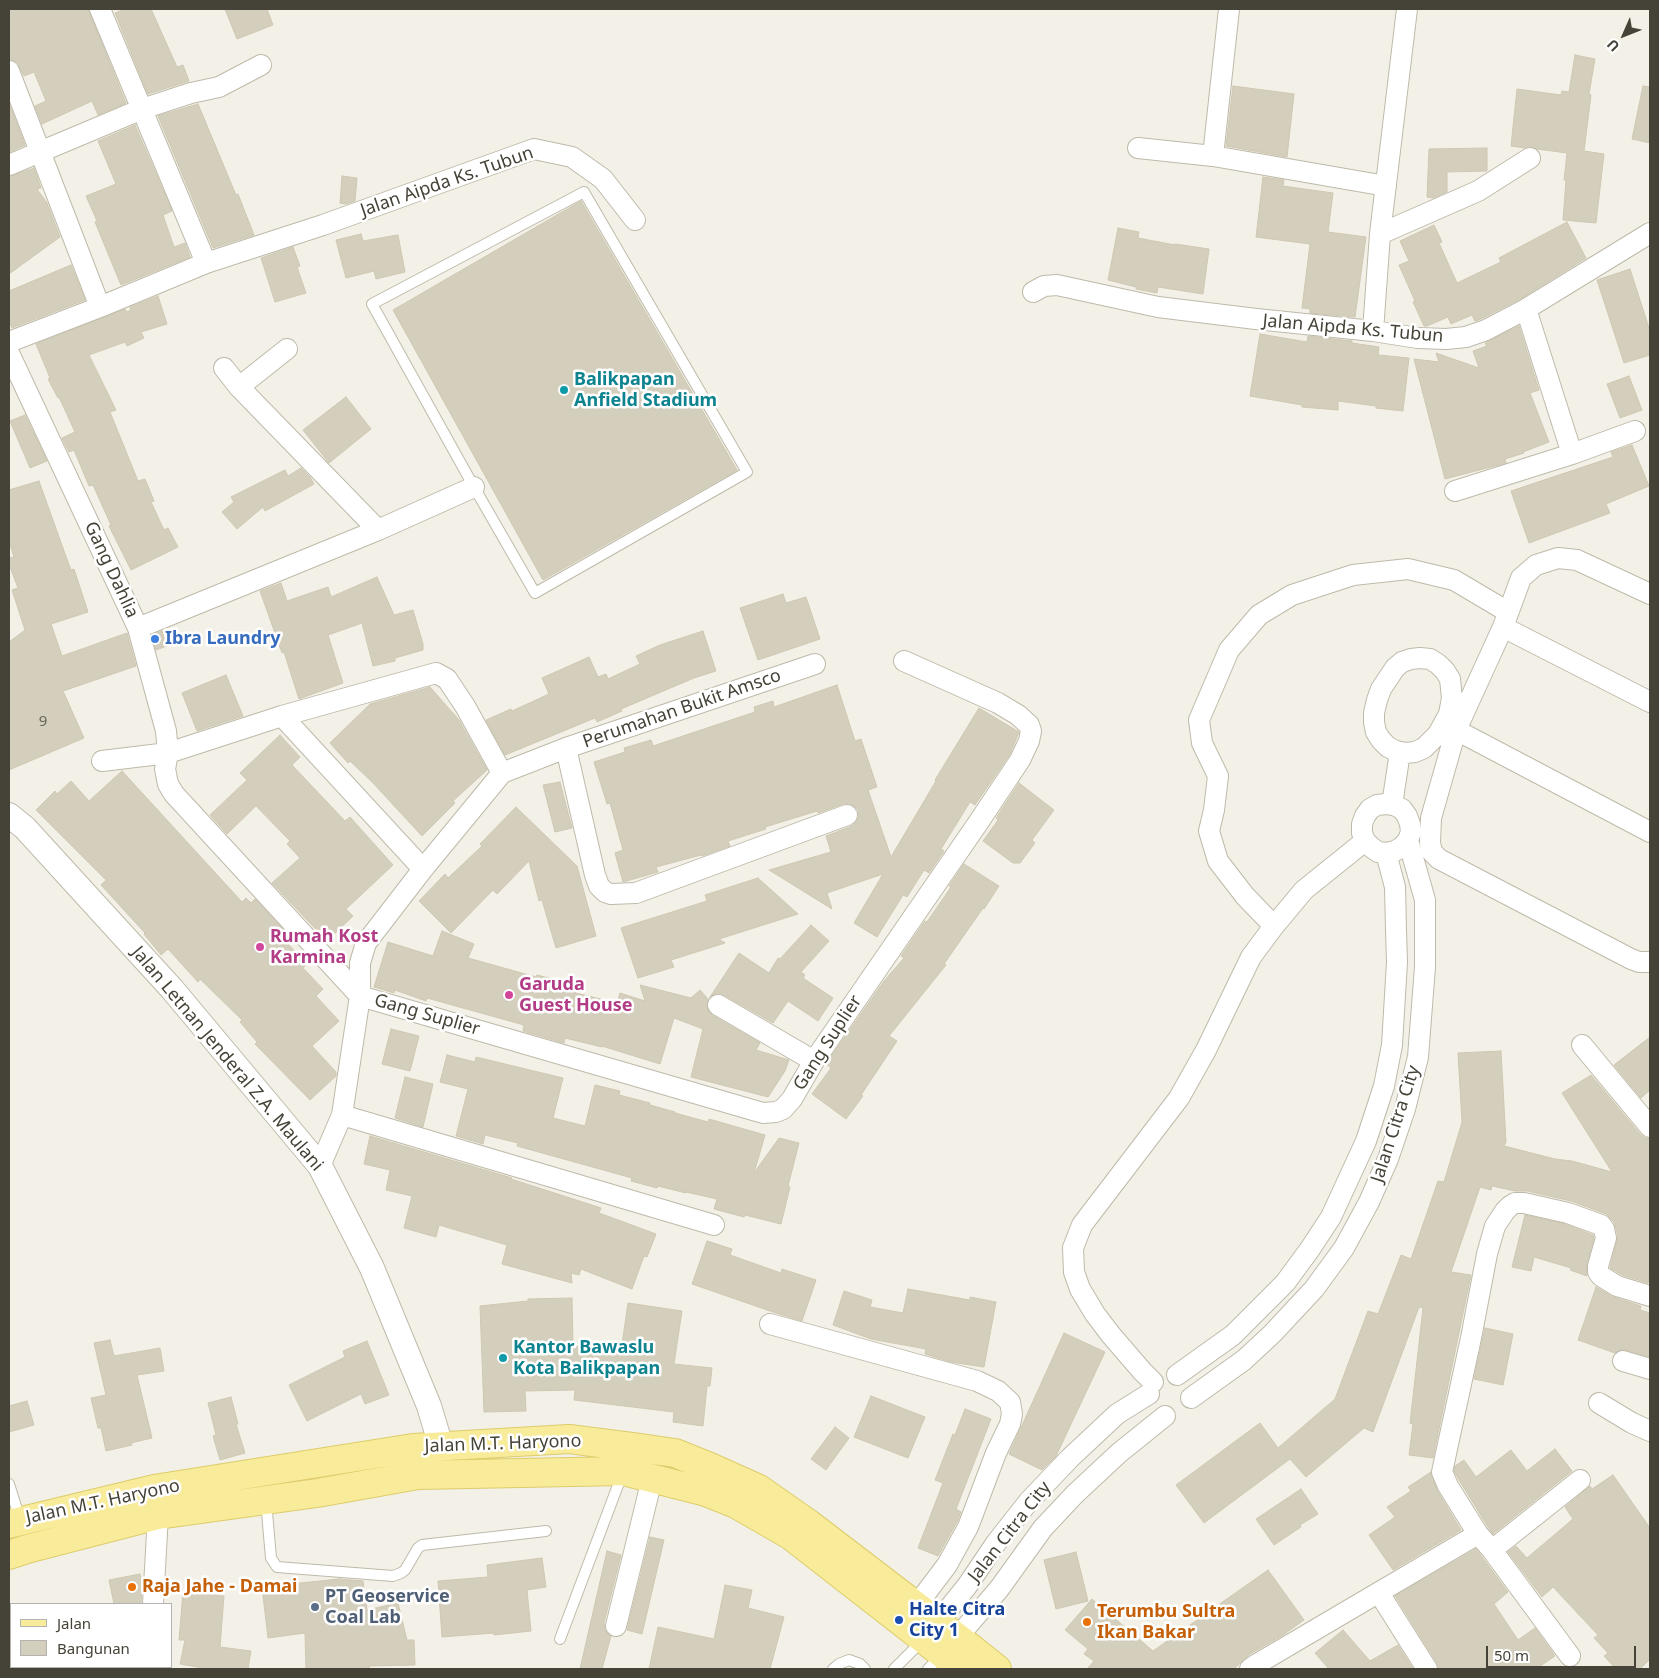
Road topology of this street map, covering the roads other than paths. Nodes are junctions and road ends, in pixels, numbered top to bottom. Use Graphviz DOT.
graph roads {
  1 [pos="100,9"];
  2 [pos="1229,9"];
  3 [pos="1407,9"];
  4 [pos="261,65"];
  5 [pos="9,70"];
  6 [pos="142,110"];
  7 [pos="1138,148"];
  8 [pos="40,151"];
  9 [pos="1213,156"];
  10 [pos="1530,158"];
  11 [pos="9,165"];
  12 [pos="1386,186"];
  13 [pos="635,220"];
  14 [pos="1650,233"];
  15 [pos="1380,234"];
  16 [pos="206,263"];
  17 [pos="1033,292"];
  18 [pos="100,307"];
  19 [pos="1526,309"];
  20 [pos="1373,331"];
  21 [pos="9,342"];
  22 [pos="287,349"];
  23 [pos="9,352"];
  24 [pos="224,368"];
  25 [pos="239,387"];
  26 [pos="1635,431"];
  27 [pos="1572,454"];
  28 [pos="474,488"];
  29 [pos="1455,492"];
  30 [pos="378,530"];
  31 [pos="1650,594"];
  32 [pos="1506,619"];
  33 [pos="138,628"];
  34 [pos="904,661"];
  35 [pos="815,664"];
  36 [pos="1650,702"];
  37 [pos="282,716"];
  38 [pos="1456,730"];
  39 [pos="566,748"];
  40 [pos="1400,752"];
  41 [pos="168,753"];
  42 [pos="102,761"];
  43 [pos="502,773"];
  44 [pos="1392,805"];
  45 [pos="9,815"];
  46 [pos="847,815"];
  47 [pos="1650,832"];
  48 [pos="1408,840"];
  49 [pos="1365,841"];
  50 [pos="1386,853"];
  51 [pos="423,869"];
  52 [pos="1274,926"];
  53 [pos="1650,962"];
  54 [pos="360,996"];
  55 [pos="718,1005"];
  56 [pos="1582,1046"];
  57 [pos="814,1061"];
  58 [pos="1646,1114"];
  59 [pos="342,1115"];
  60 [pos="320,1166"];
  61 [pos="714,1225"];
  62 [pos="1650,1296"];
  63 [pos="770,1324"];
  64 [pos="1623,1361"];
  65 [pos="1650,1369"];
  66 [pos="1177,1375"];
  67 [pos="1151,1388"];
  68 [pos="1191,1398"];
  69 [pos="1600,1403"];
  70 [pos="1166,1416"];
  71 [pos="1650,1431"];
  72 [pos="441,1446"];
  73 [pos="623,1471"];
  74 [pos="446,1474"];
  75 [pos="652,1478"];
  76 [pos="1580,1480"];
  77 [pos="9,1484"];
  78 [pos="266,1500"];
  79 [pos="158,1516"];
  80 [pos="14,1522"];
  81 [pos="546,1531"];
  82 [pos="1478,1534"];
  83 [pos="1492,1550"];
  84 [pos="9,1555"];
  85 [pos="968,1586"];
  86 [pos="1379,1593"];
  87 [pos="153,1603"];
  88 [pos="988,1603"];
  89 [pos="916,1606"];
  90 [pos="616,1626"];
  91 [pos="560,1639"];
  92 [pos="942,1649"];
  93 [pos="1570,1656"];
  94 [pos="833,1669"];
  95 [pos="865,1669"];
  96 [pos="894,1669"];
  97 [pos="997,1669"];
  98 [pos="1250,1669"];
  99 [pos="1428,1669"];
  1 -- 6 [label="street"];
  2 -- 9 [label="street"];
  3 -- 12 [label="street"];
  4 -- 6 [label="street"];
  5 -- 8 [label="street"];
  6 -- 8 [label="street"];
  6 -- 16 [label="street"];
  7 -- 9 [label="street"];
  8 -- 11 [label="street"];
  8 -- 18 [label="street"];
  9 -- 12 [label="street"];
  10 -- 15 [label="street"];
  12 -- 15 [label="street"];
  13 -- 16 [label="street, Jalan Aipda Ks. Tubun"];
  14 -- 19 [label="street, Jalan Aipda Ks. Tubun"];
  15 -- 20 [label="street"];
  16 -- 18 [label="street, Jalan Aipda Ks. Tubun"];
  17 -- 20 [label="street, Jalan Aipda Ks. Tubun"];
  18 -- 21 [label="street, Jalan Aipda Ks. Tubun"];
  19 -- 20 [label="street, Jalan Aipda Ks. Tubun"];
  19 -- 27 [label="street"];
  22 -- 25 [label="street"];
  23 -- 33 [label="street, Gang Dahlia"];
  24 -- 25 [label="street"];
  25 -- 30 [label="street"];
  26 -- 27 [label="street"];
  27 -- 29 [label="street"];
  28 -- 28 [label="lane"];
  28 -- 30 [label="street"];
  30 -- 33 [label="street"];
  31 -- 32 [label="street"];
  32 -- 36 [label="street"];
  32 -- 38 [label="street"];
  32 -- 52 [label="street"];
  33 -- 41 [label="street, Gang Dahlia"];
  34 -- 57 [label="street, Gang Suplier"];
  35 -- 39 [label="street, Perumahan Bukit Amsco"];
  37 -- 41 [label="street"];
  37 -- 43 [label="street"];
  37 -- 51 [label="street"];
  38 -- 47 [label="street"];
  38 -- 53 [label="street"];
  39 -- 43 [label="street"];
  39 -- 46 [label="street, Perumahan Bukit Amsco"];
  40 -- 40 [label="street"];
  40 -- 44 [label="street"];
  41 -- 42 [label="street"];
  41 -- 54 [label="street, Gang Dahlia"];
  43 -- 51 [label="street"];
  44 -- 48 [label="street, Jalan Citra City"];
  44 -- 49 [label="street"];
  45 -- 60 [label="street, Jalan Letnan Jenderal Z.A. Maulani"];
  48 -- 50 [label="street"];
  48 -- 68 [label="street, Jalan Citra City"];
  49 -- 50 [label="street"];
  49 -- 52 [label="street"];
  50 -- 66 [label="street, Jalan Citra City"];
  51 -- 54 [label="street"];
  52 -- 67 [label="street"];
  54 -- 57 [label="street, Gang Suplier"];
  54 -- 59 [label="street"];
  55 -- 57 [label="street"];
  56 -- 58 [label="street"];
  59 -- 60 [label="street"];
  59 -- 61 [label="street"];
  60 -- 72 [label="street, Jalan Letnan Jenderal Z.A. Maulani"];
  62 -- 82 [label="street"];
  63 -- 89 [label="street"];
  64 -- 65 [label="street"];
  66 -- 67 [label="street"];
  66 -- 68 [label="street"];
  67 -- 70 [label="street"];
  67 -- 85 [label="street, Jalan Citra City"];
  68 -- 70 [label="street"];
  69 -- 71 [label="street"];
  70 -- 88 [label="street, Jalan Citra City"];
  72 -- 74 [label="main road"];
  72 -- 80 [label="main road, Jalan M.T. Haryono"];
  72 -- 89 [label="main road, Jalan M.T. Haryono"];
  73 -- 74 [label="main road, Jalan M.T. Haryono"];
  73 -- 75 [label="main road, Jalan M.T. Haryono"];
  73 -- 91 [label="lane"];
  74 -- 78 [label="main road, Jalan M.T. Haryono"];
  75 -- 90 [label="street"];
  75 -- 92 [label="main road, Jalan M.T. Haryono"];
  76 -- 83 [label="street"];
  77 -- 80 [label="lane"];
  78 -- 79 [label="main road, Jalan M.T. Haryono"];
  78 -- 81 [label="lane"];
  79 -- 84 [label="main road, Jalan M.T. Haryono"];
  79 -- 87 [label="street"];
  82 -- 83 [label="street"];
  82 -- 86 [label="street"];
  83 -- 93 [label="street"];
  85 -- 88 [label="street"];
  85 -- 92 [label="street, Jalan Citra City"];
  86 -- 98 [label="street"];
  86 -- 99 [label="street"];
  88 -- 92 [label="street, Jalan Citra City"];
  89 -- 92 [label="main road, Jalan M.T. Haryono"];
  92 -- 96 [label="lane"];
  92 -- 97 [label="main road, Jalan M.T. Haryono"];
  94 -- 95 [label="lane"];
}
